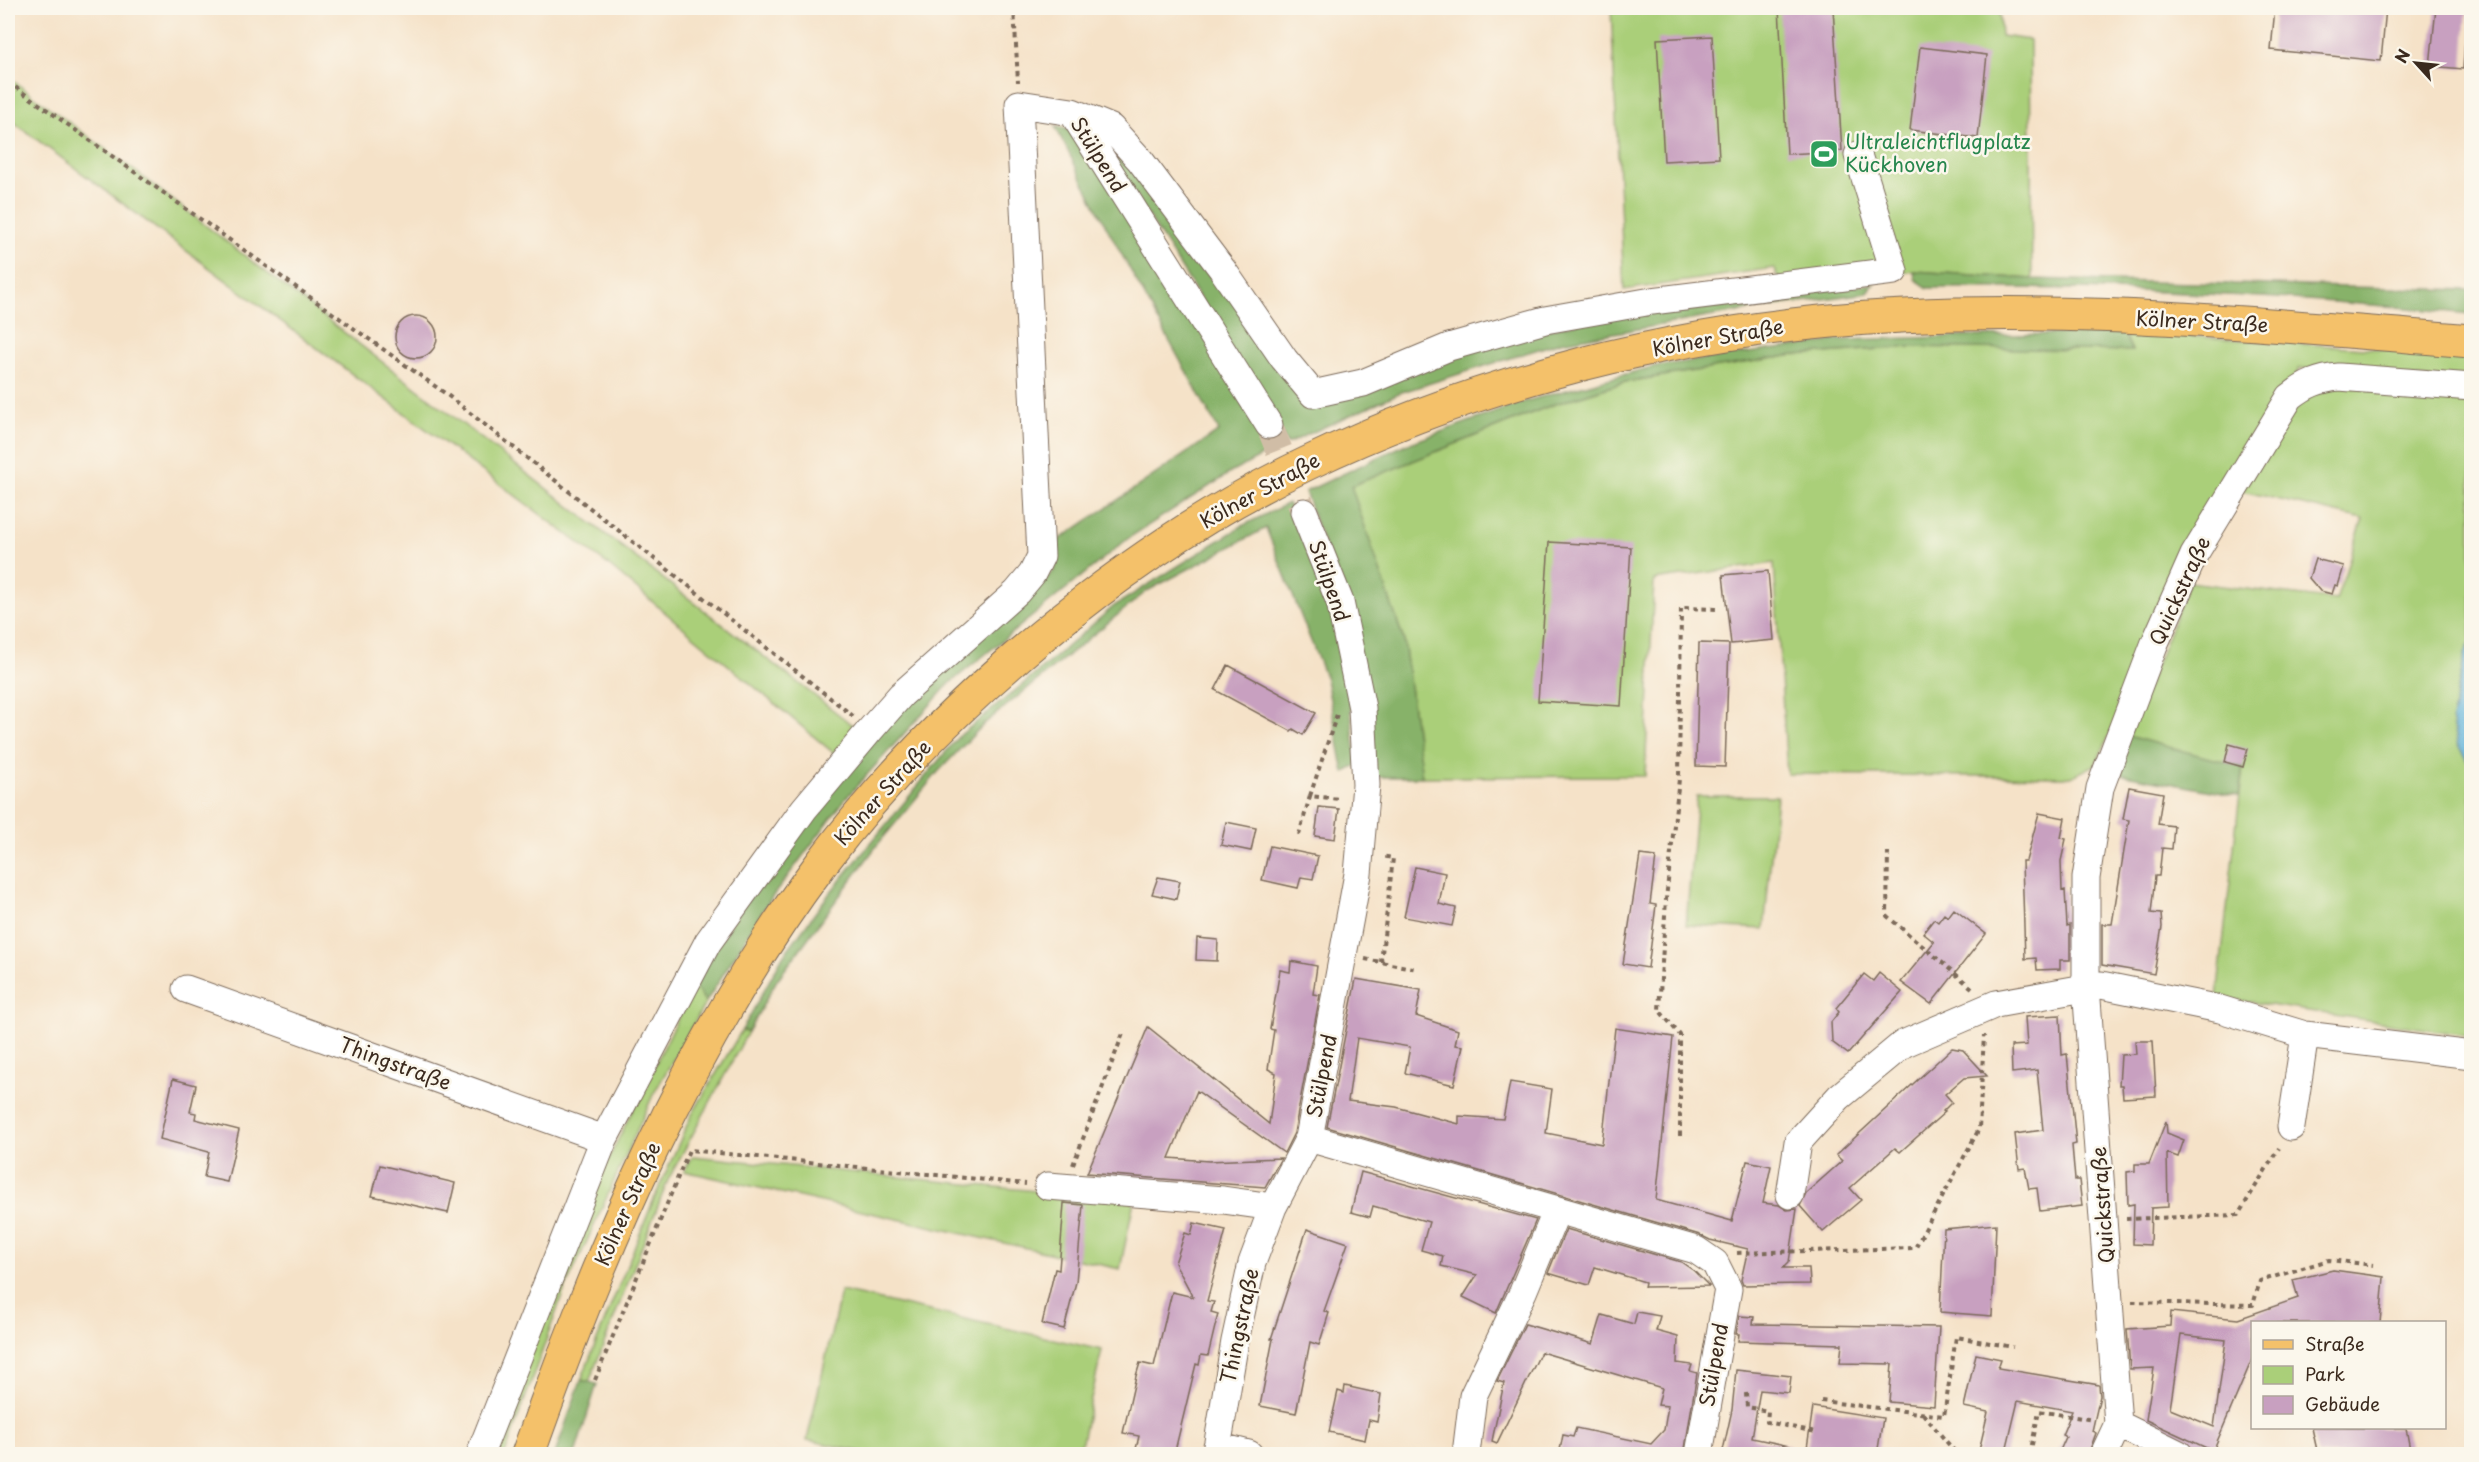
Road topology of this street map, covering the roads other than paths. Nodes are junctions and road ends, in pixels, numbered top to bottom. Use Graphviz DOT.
graph roads {
  1 [pos="1072,112"];
  2 [pos="1858,155"];
  3 [pos="2472,341"];
  4 [pos="2472,387"];
  5 [pos="1269,425"];
  6 [pos="1304,512"];
  7 [pos="2086,986"];
  8 [pos="186,989"];
  9 [pos="2305,1035"];
  10 [pos="2472,1055"];
  11 [pos="2291,1126"];
  12 [pos="1310,1138"];
  13 [pos="604,1139"];
  14 [pos="1056,1187"];
  15 [pos="1790,1195"];
  16 [pos="1273,1207"];
  17 [pos="1557,1210"];
  18 [pos="2118,1424"];
  19 [pos="1217,1450"];
  20 [pos="480,1455"];
  21 [pos="528,1455"];
  22 [pos="1249,1455"];
  23 [pos="1466,1455"];
  24 [pos="1699,1455"];
  25 [pos="2104,1455"];
  26 [pos="2179,1455"];
  1 -- 2 [label="street"];
  1 -- 5 [label="street, Stülpend"];
  1 -- 13 [label="street, Stülpend"];
  3 -- 21 [label="main road, Kölner Straße"];
  4 -- 7 [label="street, Quickstraße"];
  6 -- 12 [label="street, Stülpend"];
  7 -- 9 [label="street"];
  7 -- 15 [label="street"];
  7 -- 18 [label="street, Quickstraße"];
  8 -- 13 [label="street, Thingstraße"];
  9 -- 10 [label="street"];
  9 -- 11 [label="street"];
  12 -- 16 [label="street, Thingstraße"];
  12 -- 17 [label="street, Stülpend"];
  13 -- 20 [label="street"];
  14 -- 16 [label="street"];
  16 -- 19 [label="street, Thingstraße"];
  17 -- 23 [label="street"];
  17 -- 24 [label="street, Stülpend"];
  18 -- 25 [label="street"];
  18 -- 26 [label="street"];
  19 -- 22 [label="street, Thingstraße"];
}
